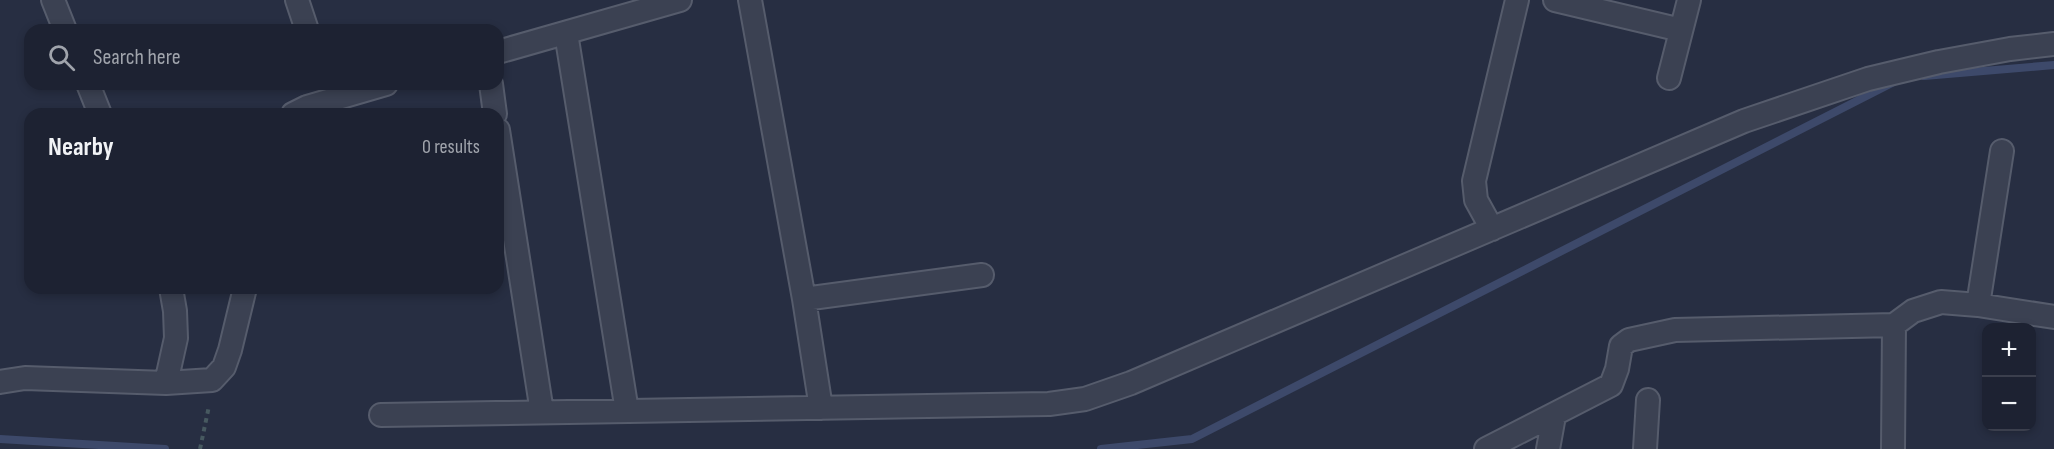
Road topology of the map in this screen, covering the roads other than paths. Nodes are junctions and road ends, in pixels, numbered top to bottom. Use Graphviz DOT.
graph roads {
  1 [pos="53,0"];
  2 [pos="297,0"];
  3 [pos="680,0"];
  4 [pos="750,0"];
  5 [pos="1517,0"];
  6 [pos="1555,0"];
  7 [pos="1689,0"];
  8 [pos="63,24"];
  9 [pos="305,24"];
  10 [pos="1681,30"];
  11 [pos="566,33"];
  12 [pos="2054,45"];
  13 [pos="504,50"];
  14 [pos="1669,78"];
  15 [pos="90,90"];
  16 [pos="341,90"];
  17 [pos="492,90"];
  18 [pos="326,92"];
  19 [pos="98,108"];
  20 [pos="304,108"];
  21 [pos="494,108"];
  22 [pos="2002,151"];
  23 [pos="504,168"];
  24 [pos="1492,229"];
  25 [pos="982,275"];
  26 [pos="172,294"];
  27 [pos="244,294"];
  28 [pos="804,299"];
  29 [pos="1978,305"];
  30 [pos="2054,317"];
  31 [pos="1894,325"];
  32 [pos="0,382"];
  33 [pos="166,383"];
  34 [pos="1648,400"];
  35 [pos="821,408"];
  36 [pos="627,411"];
  37 [pos="542,412"];
  38 [pos="381,415"];
  39 [pos="1554,416"];
  40 [pos="1486,449"];
  41 [pos="1548,449"];
  42 [pos="1645,449"];
  43 [pos="1893,449"];
  1 -- 8 [label="street"];
  2 -- 9 [label="street"];
  3 -- 11 [label="street"];
  4 -- 28 [label="street"];
  5 -- 24 [label="street"];
  6 -- 10 [label="street"];
  7 -- 10 [label="street"];
  10 -- 14 [label="street"];
  11 -- 13 [label="street"];
  11 -- 36 [label="street"];
  12 -- 24 [label="street"];
  15 -- 19 [label="street"];
  16 -- 18 [label="street"];
  17 -- 21 [label="street"];
  18 -- 20 [label="street"];
  22 -- 29 [label="street"];
  23 -- 37 [label="street"];
  24 -- 35 [label="street"];
  25 -- 28 [label="street"];
  26 -- 33 [label="street"];
  27 -- 33 [label="street"];
  28 -- 35 [label="street"];
  29 -- 30 [label="street"];
  29 -- 31 [label="street"];
  31 -- 39 [label="street"];
  31 -- 43 [label="street"];
  32 -- 33 [label="street"];
  34 -- 42 [label="street"];
  35 -- 36 [label="street"];
  36 -- 37 [label="street"];
  37 -- 38 [label="street"];
  39 -- 40 [label="street"];
  39 -- 41 [label="street"];
}
